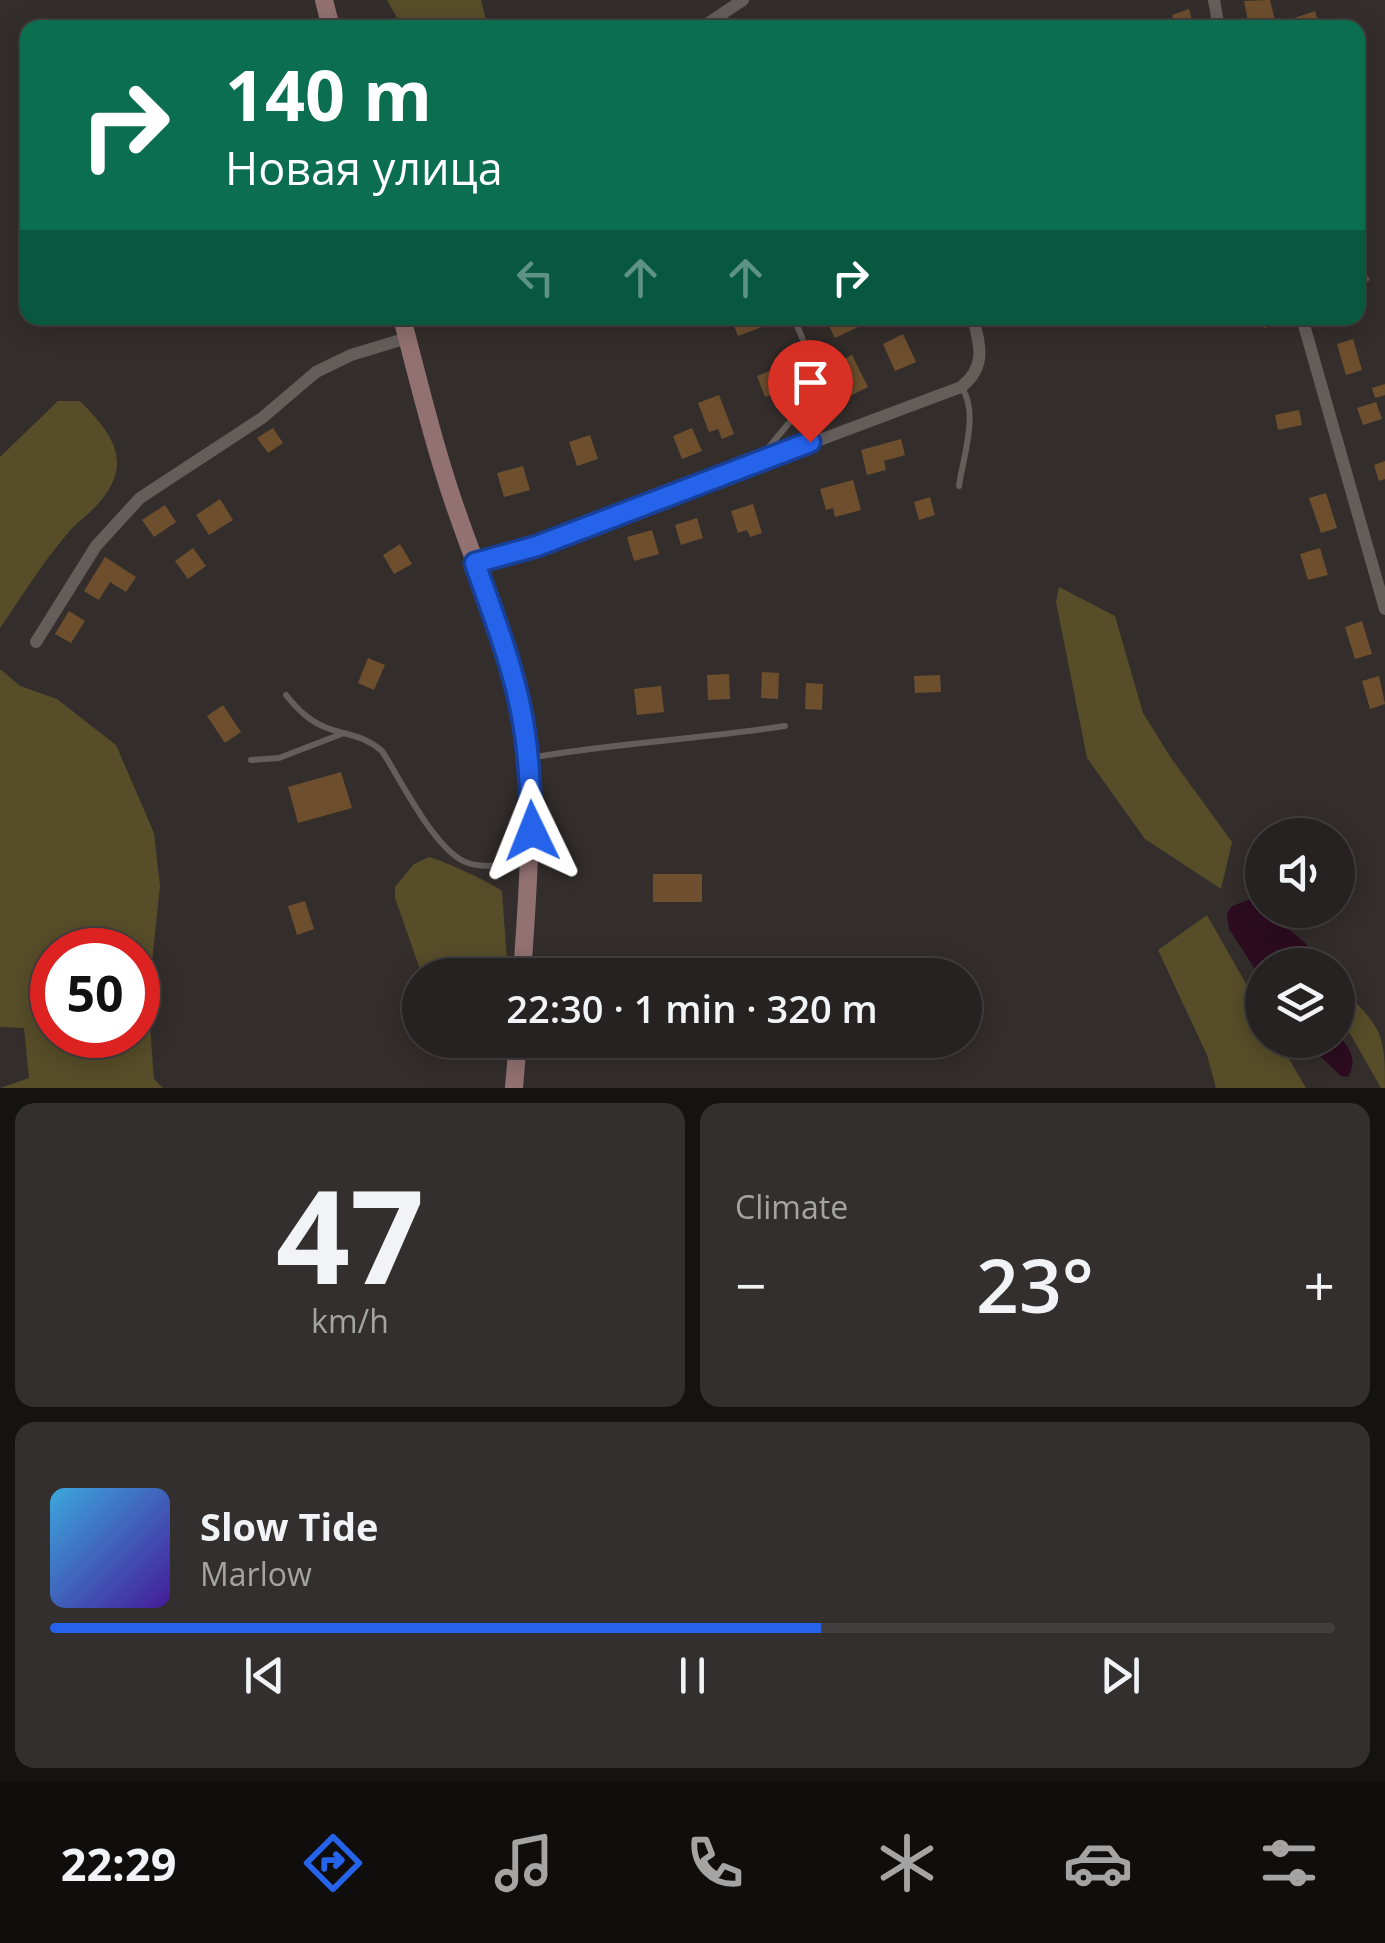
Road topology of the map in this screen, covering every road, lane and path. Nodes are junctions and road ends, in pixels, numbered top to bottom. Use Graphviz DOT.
graph roads {
  1 [pos="743,0"];
  2 [pos="712,20"];
  3 [pos="404,325"];
  4 [pos="797,325"];
  5 [pos="975,325"];
  6 [pos="1304,325"];
  7 [pos="407,338"];
  8 [pos="962,387"];
  9 [pos="757,461"];
  10 [pos="959,486"];
  11 [pos="475,563"];
  12 [pos="1385,609"];
  13 [pos="36,642"];
  14 [pos="286,695"];
  15 [pos="785,726"];
  16 [pos="345,732"];
  17 [pos="528,758"];
  18 [pos="251,760"];
  19 [pos="530,861"];
  20 [pos="523,958"];
  21 [pos="516,1058"];
  22 [pos="514,1088"];
  1 -- 2 [label="street"];
  3 -- 7 [label="main road"];
  4 -- 9 [label="lane"];
  5 -- 8 [label="street"];
  6 -- 12 [label="street"];
  7 -- 11 [label="main road"];
  7 -- 13 [label="street"];
  8 -- 9 [label="street"];
  8 -- 10 [label="lane"];
  9 -- 11 [label="street"];
  11 -- 17 [label="main road"];
  14 -- 16 [label="lane"];
  15 -- 17 [label="lane"];
  16 -- 18 [label="lane"];
  16 -- 19 [label="lane"];
  17 -- 19 [label="main road"];
  19 -- 20 [label="main road"];
  21 -- 22 [label="main road"];
}
